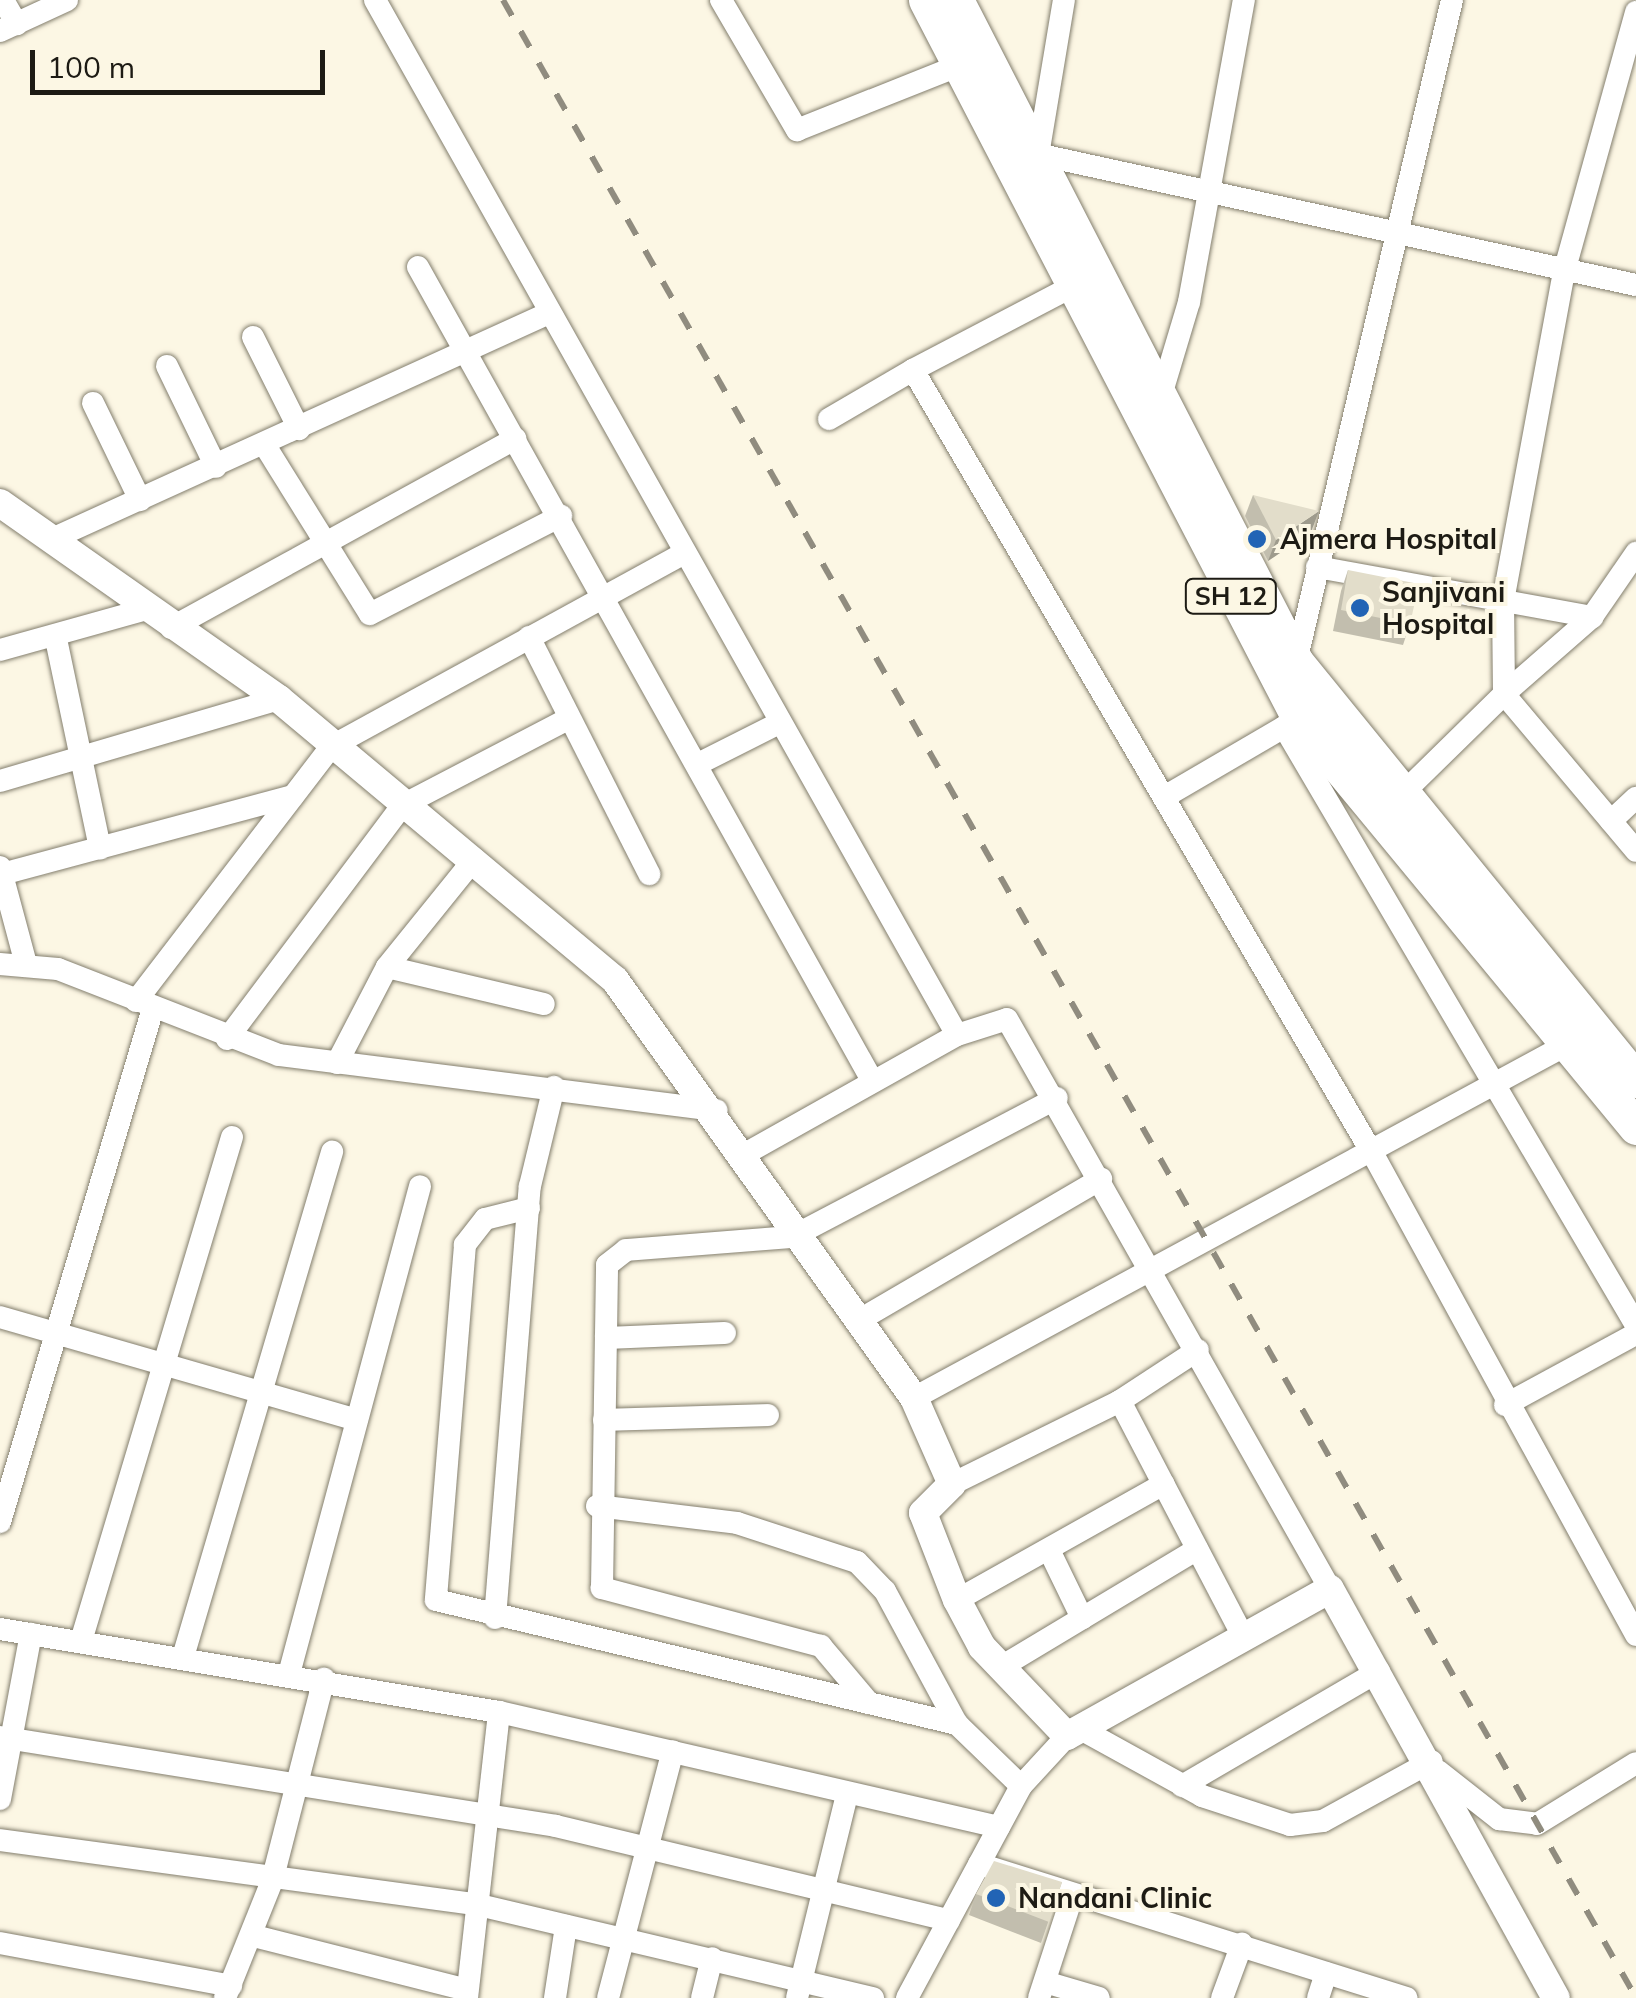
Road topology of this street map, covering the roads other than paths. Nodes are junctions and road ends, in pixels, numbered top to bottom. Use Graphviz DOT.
graph roads {
  1 [pos="3,0"];
  2 [pos="66,0"];
  3 [pos="375,0"];
  4 [pos="721,0"];
  5 [pos="926,0"];
  6 [pos="956,0"];
  7 [pos="1064,0"];
  8 [pos="1244,0"];
  9 [pos="1452,0"];
  10 [pos="1636,12"];
  11 [pos="8,28"];
  12 [pos="958,66"];
  13 [pos="1035,154"];
  14 [pos="1208,194"];
  15 [pos="1403,234"];
  16 [pos="418,267"];
  17 [pos="1564,272"];
  18 [pos="1636,285"];
  19 [pos="1072,287"];
  20 [pos="549,312"];
  21 [pos="253,337"];
  22 [pos="468,353"];
  23 [pos="166,366"];
  24 [pos="913,370"];
  25 [pos="93,403"];
  26 [pos="1158,403"];
  27 [pos="829,419"];
  28 [pos="298,429"];
  29 [pos="515,439"];
  30 [pos="264,444"];
  31 [pos="216,467"];
  32 [pos="140,500"];
  33 [pos="0,504"];
  34 [pos="562,516"];
  35 [pos="52,539"];
  36 [pos="328,542"];
  37 [pos="684,553"];
  38 [pos="1636,553"];
  39 [pos="1316,567"];
  40 [pos="608,594"];
  41 [pos="1503,601"];
  42 [pos="144,610"];
  43 [pos="1592,617"];
  44 [pos="171,628"];
  45 [pos="528,638"];
  46 [pos="56,639"];
  47 [pos="0,650"];
  48 [pos="1296,662"];
  49 [pos="1504,694"];
  50 [pos="279,699"];
  51 [pos="568,718"];
  52 [pos="779,722"];
  53 [pos="1291,723"];
  54 [pos="332,746"];
  55 [pos="78,762"];
  56 [pos="698,764"];
  57 [pos="0,782"];
  58 [pos="292,796"];
  59 [pos="1166,796"];
  60 [pos="1399,798"];
  61 [pos="1636,798"];
  62 [pos="402,805"];
  63 [pos="1610,820"];
  64 [pos="100,848"];
  65 [pos="1636,851"];
  66 [pos="474,859"];
  67 [pos="1,870"];
  68 [pos="649,874"];
  69 [pos="0,964"];
  70 [pos="26,964"];
  71 [pos="387,967"];
  72 [pos="145,1004"];
  73 [pos="544,1004"];
  74 [pos="957,1035"];
  75 [pos="227,1039"];
  76 [pos="1566,1046"];
  77 [pos="337,1063"];
  78 [pos="1636,1080"];
  79 [pos="874,1082"];
  80 [pos="1500,1084"];
  81 [pos="554,1087"];
  82 [pos="1058,1098"];
  83 [pos="717,1110"];
  84 [pos="1636,1127"];
  85 [pos="232,1137"];
  86 [pos="332,1152"];
  87 [pos="744,1155"];
  88 [pos="1374,1156"];
  89 [pos="1101,1179"];
  90 [pos="420,1186"];
  91 [pos="531,1188"];
  92 [pos="781,1239"];
  93 [pos="1154,1268"];
  94 [pos="0,1316"];
  95 [pos="856,1322"];
  96 [pos="1636,1325"];
  97 [pos="54,1331"];
  98 [pos="726,1333"];
  99 [pos="1636,1334"];
  100 [pos="606,1338"];
  101 [pos="1198,1350"];
  102 [pos="167,1366"];
  103 [pos="261,1395"];
  104 [pos="914,1398"];
  105 [pos="1120,1401"];
  106 [pos="1505,1406"];
  107 [pos="768,1415"];
  108 [pos="356,1420"];
  109 [pos="604,1420"];
  110 [pos="952,1484"];
  111 [pos="1164,1484"];
  112 [pos="598,1506"];
  113 [pos="0,1522"];
  114 [pos="1197,1548"];
  115 [pos="1048,1550"];
  116 [pos="1330,1589"];
  117 [pos="957,1600"];
  118 [pos="495,1618"];
  119 [pos="1082,1618"];
  120 [pos="0,1629"];
  121 [pos="31,1634"];
  122 [pos="1636,1636"];
  123 [pos="1244,1638"];
  124 [pos="80,1641"];
  125 [pos="182,1658"];
  126 [pos="1001,1667"];
  127 [pos="1379,1672"];
  128 [pos="290,1674"];
  129 [pos="324,1679"];
  130 [pos="869,1704"];
  131 [pos="499,1712"];
  132 [pos="957,1724"];
  133 [pos="1069,1735"];
  134 [pos="5,1738"];
  135 [pos="673,1751"];
  136 [pos="1636,1762"];
  137 [pos="1435,1766"];
  138 [pos="1025,1782"];
  139 [pos="1182,1786"];
  140 [pos="300,1791"];
  141 [pos="848,1795"];
  142 [pos="0,1799"];
  143 [pos="487,1813"];
  144 [pos="1000,1827"];
  145 [pos="0,1840"];
  146 [pos="648,1845"];
  147 [pos="979,1864"];
  148 [pos="272,1881"];
  149 [pos="822,1890"];
  150 [pos="1074,1894"];
  151 [pos="479,1905"];
  152 [pos="949,1920"];
  153 [pos="566,1926"];
  154 [pos="254,1936"];
  155 [pos="624,1938"];
  156 [pos="0,1944"];
  157 [pos="1242,1944"];
  158 [pos="712,1958"];
  159 [pos="1326,1973"];
  160 [pos="798,1988"];
  161 [pos="1042,1990"];
  162 [pos="228,1992"];
  163 [pos="467,1994"];
  164 [pos="555,1998"];
  165 [pos="608,1998"];
  166 [pos="702,1998"];
  167 [pos="873,1998"];
  168 [pos="907,1998"];
  169 [pos="1100,1998"];
  170 [pos="1222,1998"];
  171 [pos="1318,1998"];
  172 [pos="1408,1998"];
  173 [pos="1556,1998"];
  1 -- 11 [label="street"];
  2 -- 11 [label="street"];
  3 -- 20 [label="street"];
  4 -- 12 [label="street"];
  5 -- 12 [label="main road, SH 12"];
  6 -- 13 [label="main road, SH 12"];
  7 -- 13 [label="street"];
  8 -- 14 [label="street"];
  9 -- 15 [label="street"];
  10 -- 17 [label="street"];
  12 -- 19 [label="main road, SH 12"];
  13 -- 14 [label="street"];
  13 -- 26 [label="main road, SH 12"];
  14 -- 15 [label="street"];
  14 -- 26 [label="street"];
  15 -- 17 [label="street"];
  15 -- 39 [label="street"];
  16 -- 22 [label="street"];
  17 -- 18 [label="street"];
  17 -- 41 [label="street"];
  19 -- 24 [label="street"];
  19 -- 53 [label="main road, SH 12"];
  20 -- 22 [label="street"];
  20 -- 37 [label="street"];
  21 -- 28 [label="street"];
  22 -- 28 [label="street"];
  22 -- 29 [label="street"];
  23 -- 31 [label="street"];
  24 -- 27 [label="street"];
  24 -- 59 [label="street"];
  25 -- 32 [label="street"];
  26 -- 48 [label="main road, SH 12"];
  28 -- 30 [label="street"];
  29 -- 34 [label="street"];
  29 -- 36 [label="street"];
  30 -- 31 [label="street"];
  30 -- 36 [label="street"];
  31 -- 32 [label="street"];
  32 -- 35 [label="street"];
  33 -- 35 [label="street"];
  34 -- 36 [label="street"];
  34 -- 40 [label="street"];
  35 -- 42 [label="street"];
  36 -- 44 [label="street"];
  37 -- 40 [label="street"];
  37 -- 52 [label="street"];
  38 -- 43 [label="street"];
  39 -- 41 [label="street"];
  39 -- 48 [label="street"];
  40 -- 45 [label="street"];
  40 -- 56 [label="street"];
  41 -- 43 [label="street"];
  41 -- 49 [label="street"];
  42 -- 44 [label="street"];
  42 -- 46 [label="street"];
  43 -- 49 [label="street"];
  44 -- 50 [label="street"];
  45 -- 51 [label="street"];
  45 -- 54 [label="street"];
  46 -- 47 [label="street"];
  46 -- 55 [label="street"];
  48 -- 60 [label="main road, SH 12"];
  49 -- 60 [label="street"];
  49 -- 63 [label="street"];
  50 -- 54 [label="street"];
  50 -- 55 [label="street"];
  51 -- 62 [label="street"];
  51 -- 68 [label="street"];
  52 -- 56 [label="street"];
  52 -- 74 [label="street"];
  53 -- 59 [label="street"];
  53 -- 76 [label="main road, SH 12"];
  53 -- 80 [label="street"];
  54 -- 58 [label="street"];
  54 -- 62 [label="street"];
  55 -- 57 [label="street"];
  55 -- 64 [label="street"];
  56 -- 79 [label="street"];
  58 -- 64 [label="street"];
  58 -- 72 [label="street"];
  59 -- 88 [label="street"];
  60 -- 78 [label="main road, SH 12"];
  61 -- 63 [label="street"];
  62 -- 66 [label="street"];
  62 -- 75 [label="street"];
  63 -- 65 [label="street"];
  64 -- 67 [label="street"];
  66 -- 71 [label="street"];
  66 -- 83 [label="street"];
  67 -- 70 [label="street"];
  69 -- 70 [label="street"];
  70 -- 72 [label="street"];
  71 -- 73 [label="street"];
  71 -- 77 [label="street"];
  72 -- 75 [label="street"];
  72 -- 97 [label="street"];
  74 -- 79 [label="street"];
  74 -- 82 [label="street"];
  75 -- 77 [label="street"];
  76 -- 80 [label="street"];
  76 -- 84 [label="main road, SH 12"];
  77 -- 81 [label="street"];
  79 -- 87 [label="street"];
  80 -- 88 [label="street"];
  80 -- 96 [label="street"];
  81 -- 83 [label="street"];
  81 -- 91 [label="street"];
  82 -- 89 [label="street"];
  82 -- 92 [label="street"];
  83 -- 87 [label="street"];
  85 -- 102 [label="street"];
  86 -- 103 [label="street"];
  87 -- 92 [label="street"];
  88 -- 93 [label="street"];
  88 -- 106 [label="street"];
  89 -- 93 [label="street"];
  89 -- 95 [label="street"];
  90 -- 108 [label="street"];
  91 -- 118 [label="street"];
  91 -- 118 [label="street"];
  92 -- 95 [label="street"];
  92 -- 100 [label="street"];
  93 -- 101 [label="street"];
  93 -- 104 [label="street"];
  94 -- 97 [label="street"];
  95 -- 104 [label="street"];
  97 -- 102 [label="street"];
  97 -- 113 [label="street"];
  98 -- 100 [label="street"];
  99 -- 106 [label="street"];
  100 -- 109 [label="street"];
  101 -- 105 [label="street"];
  101 -- 116 [label="street"];
  102 -- 103 [label="street"];
  102 -- 124 [label="street"];
  103 -- 108 [label="street"];
  103 -- 125 [label="street"];
  104 -- 110 [label="street"];
  105 -- 110 [label="street"];
  105 -- 111 [label="street"];
  106 -- 122 [label="street"];
  107 -- 109 [label="street"];
  108 -- 128 [label="street"];
  109 -- 112 [label="street"];
  110 -- 117 [label="street"];
  111 -- 114 [label="street"];
  111 -- 115 [label="street"];
  112 -- 130 [label="street"];
  112 -- 132 [label="street"];
  114 -- 119 [label="street"];
  114 -- 123 [label="street"];
  115 -- 117 [label="street"];
  115 -- 119 [label="street"];
  116 -- 123 [label="street"];
  116 -- 127 [label="street"];
  117 -- 126 [label="street"];
  118 -- 130 [label="street"];
  119 -- 126 [label="street"];
  120 -- 121 [label="street"];
  121 -- 124 [label="street"];
  121 -- 134 [label="street"];
  123 -- 133 [label="street"];
  124 -- 125 [label="street"];
  125 -- 128 [label="street"];
  126 -- 133 [label="street"];
  127 -- 137 [label="street"];
  127 -- 139 [label="street"];
  128 -- 129 [label="street"];
  129 -- 131 [label="street"];
  129 -- 140 [label="street"];
  130 -- 132 [label="street"];
  131 -- 135 [label="street"];
  131 -- 143 [label="street"];
  132 -- 138 [label="street"];
  133 -- 138 [label="street"];
  133 -- 139 [label="street"];
  134 -- 140 [label="street"];
  134 -- 142 [label="street"];
  135 -- 141 [label="street"];
  135 -- 146 [label="street"];
  136 -- 137 [label="street"];
  137 -- 139 [label="street"];
  137 -- 173 [label="street"];
  138 -- 144 [label="street"];
  140 -- 143 [label="street"];
  140 -- 148 [label="street"];
  141 -- 144 [label="street"];
  141 -- 149 [label="street"];
  143 -- 146 [label="street"];
  143 -- 151 [label="street"];
  144 -- 147 [label="street"];
  145 -- 148 [label="street"];
  146 -- 149 [label="street"];
  146 -- 155 [label="street"];
  147 -- 150 [label="street"];
  147 -- 152 [label="street"];
  148 -- 151 [label="street"];
  148 -- 154 [label="street"];
  149 -- 152 [label="street"];
  149 -- 160 [label="street"];
  150 -- 157 [label="street"];
  150 -- 161 [label="street"];
  151 -- 153 [label="street"];
  151 -- 163 [label="street"];
  152 -- 168 [label="street"];
  153 -- 155 [label="street"];
  153 -- 164 [label="street"];
  154 -- 162 [label="street"];
  154 -- 163 [label="street"];
  155 -- 158 [label="street"];
  155 -- 165 [label="street"];
  156 -- 162 [label="street"];
  157 -- 159 [label="street"];
  157 -- 170 [label="street"];
  158 -- 160 [label="street"];
  158 -- 166 [label="street"];
  159 -- 171 [label="street"];
  159 -- 172 [label="street"];
  160 -- 167 [label="street"];
  161 -- 169 [label="street"];
}
